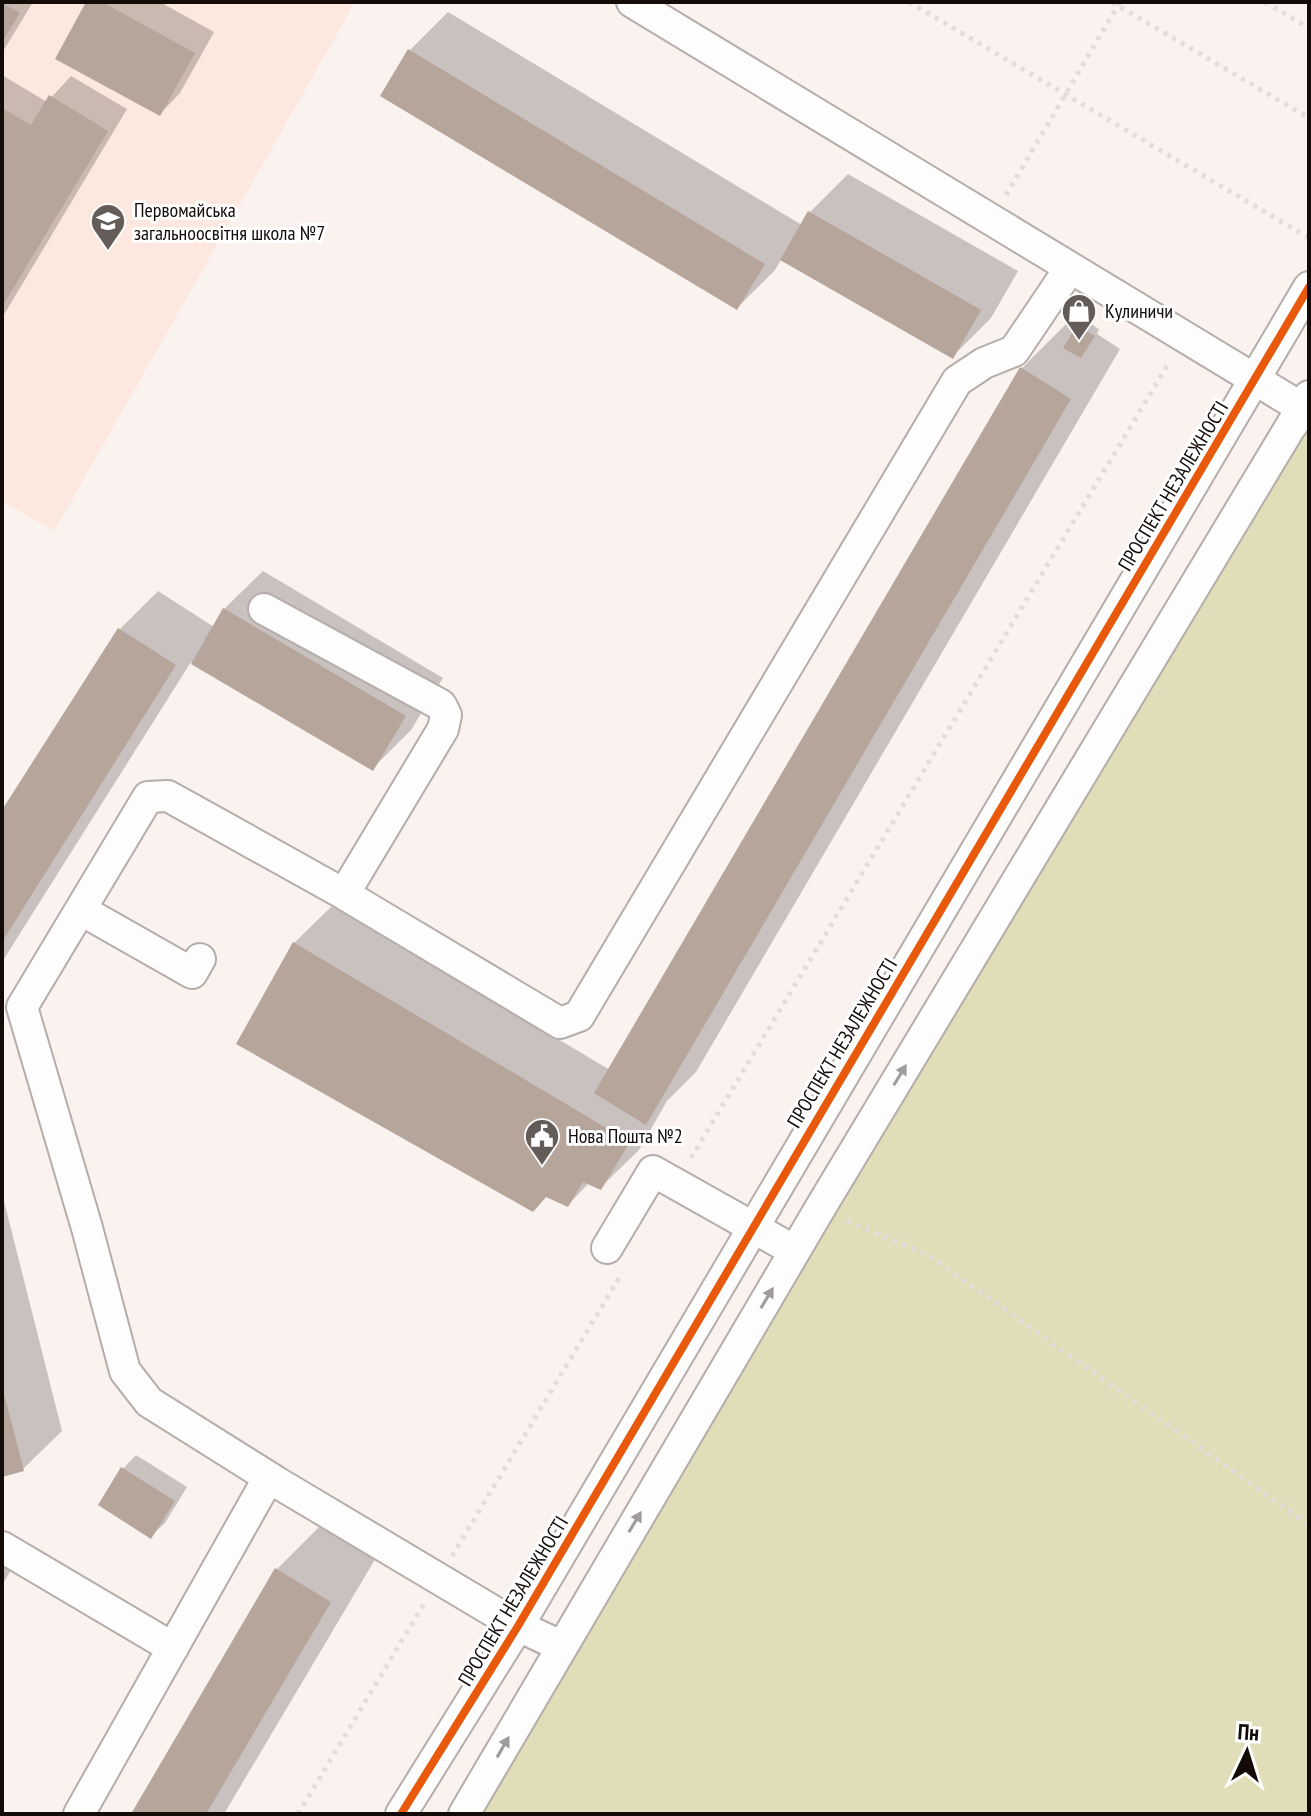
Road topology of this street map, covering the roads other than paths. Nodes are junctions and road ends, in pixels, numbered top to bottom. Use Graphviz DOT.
graph roads {
  1 [pos="632,2"];
  2 [pos="1070,268"];
  3 [pos="1309,287"];
  4 [pos="1254,379"];
  5 [pos="1301,409"];
  6 [pos="264,609"];
  7 [pos="344,894"];
  8 [pos="81,910"];
  9 [pos="200,959"];
  10 [pos="752,1226"];
  11 [pos="795,1251"];
  12 [pos="617,1256"];
  13 [pos="269,1477"];
  14 [pos="2,1547"];
  15 [pos="518,1626"];
  16 [pos="561,1646"];
  17 [pos="173,1648"];
  18 [pos="79,1814"];
  19 [pos="401,1814"];
  20 [pos="464,1814"];
  1 -- 2 [label="street"];
  2 -- 4 [label="street"];
  2 -- 7 [label="street"];
  3 -- 4 [label="street, ПРОСПЕКТ НЕЗАЛЕЖНОСТІ"];
  4 -- 5 [label="street"];
  4 -- 10 [label="street, ПРОСПЕКТ НЕЗАЛЕЖНОСТІ"];
  11 -- 5 [label="street, one-way"];
  6 -- 7 [label="street"];
  7 -- 8 [label="street"];
  8 -- 9 [label="street"];
  8 -- 13 [label="street"];
  10 -- 11 [label="street"];
  10 -- 12 [label="street"];
  10 -- 15 [label="street, ПРОСПЕКТ НЕЗАЛЕЖНОСТІ"];
  16 -- 11 [label="street, one-way"];
  13 -- 15 [label="street"];
  13 -- 17 [label="street"];
  14 -- 17 [label="street"];
  15 -- 16 [label="street"];
  15 -- 19 [label="street, ПРОСПЕКТ НЕЗАЛЕЖНОСТІ"];
  20 -- 16 [label="street, one-way"];
  17 -- 18 [label="street"];
}
